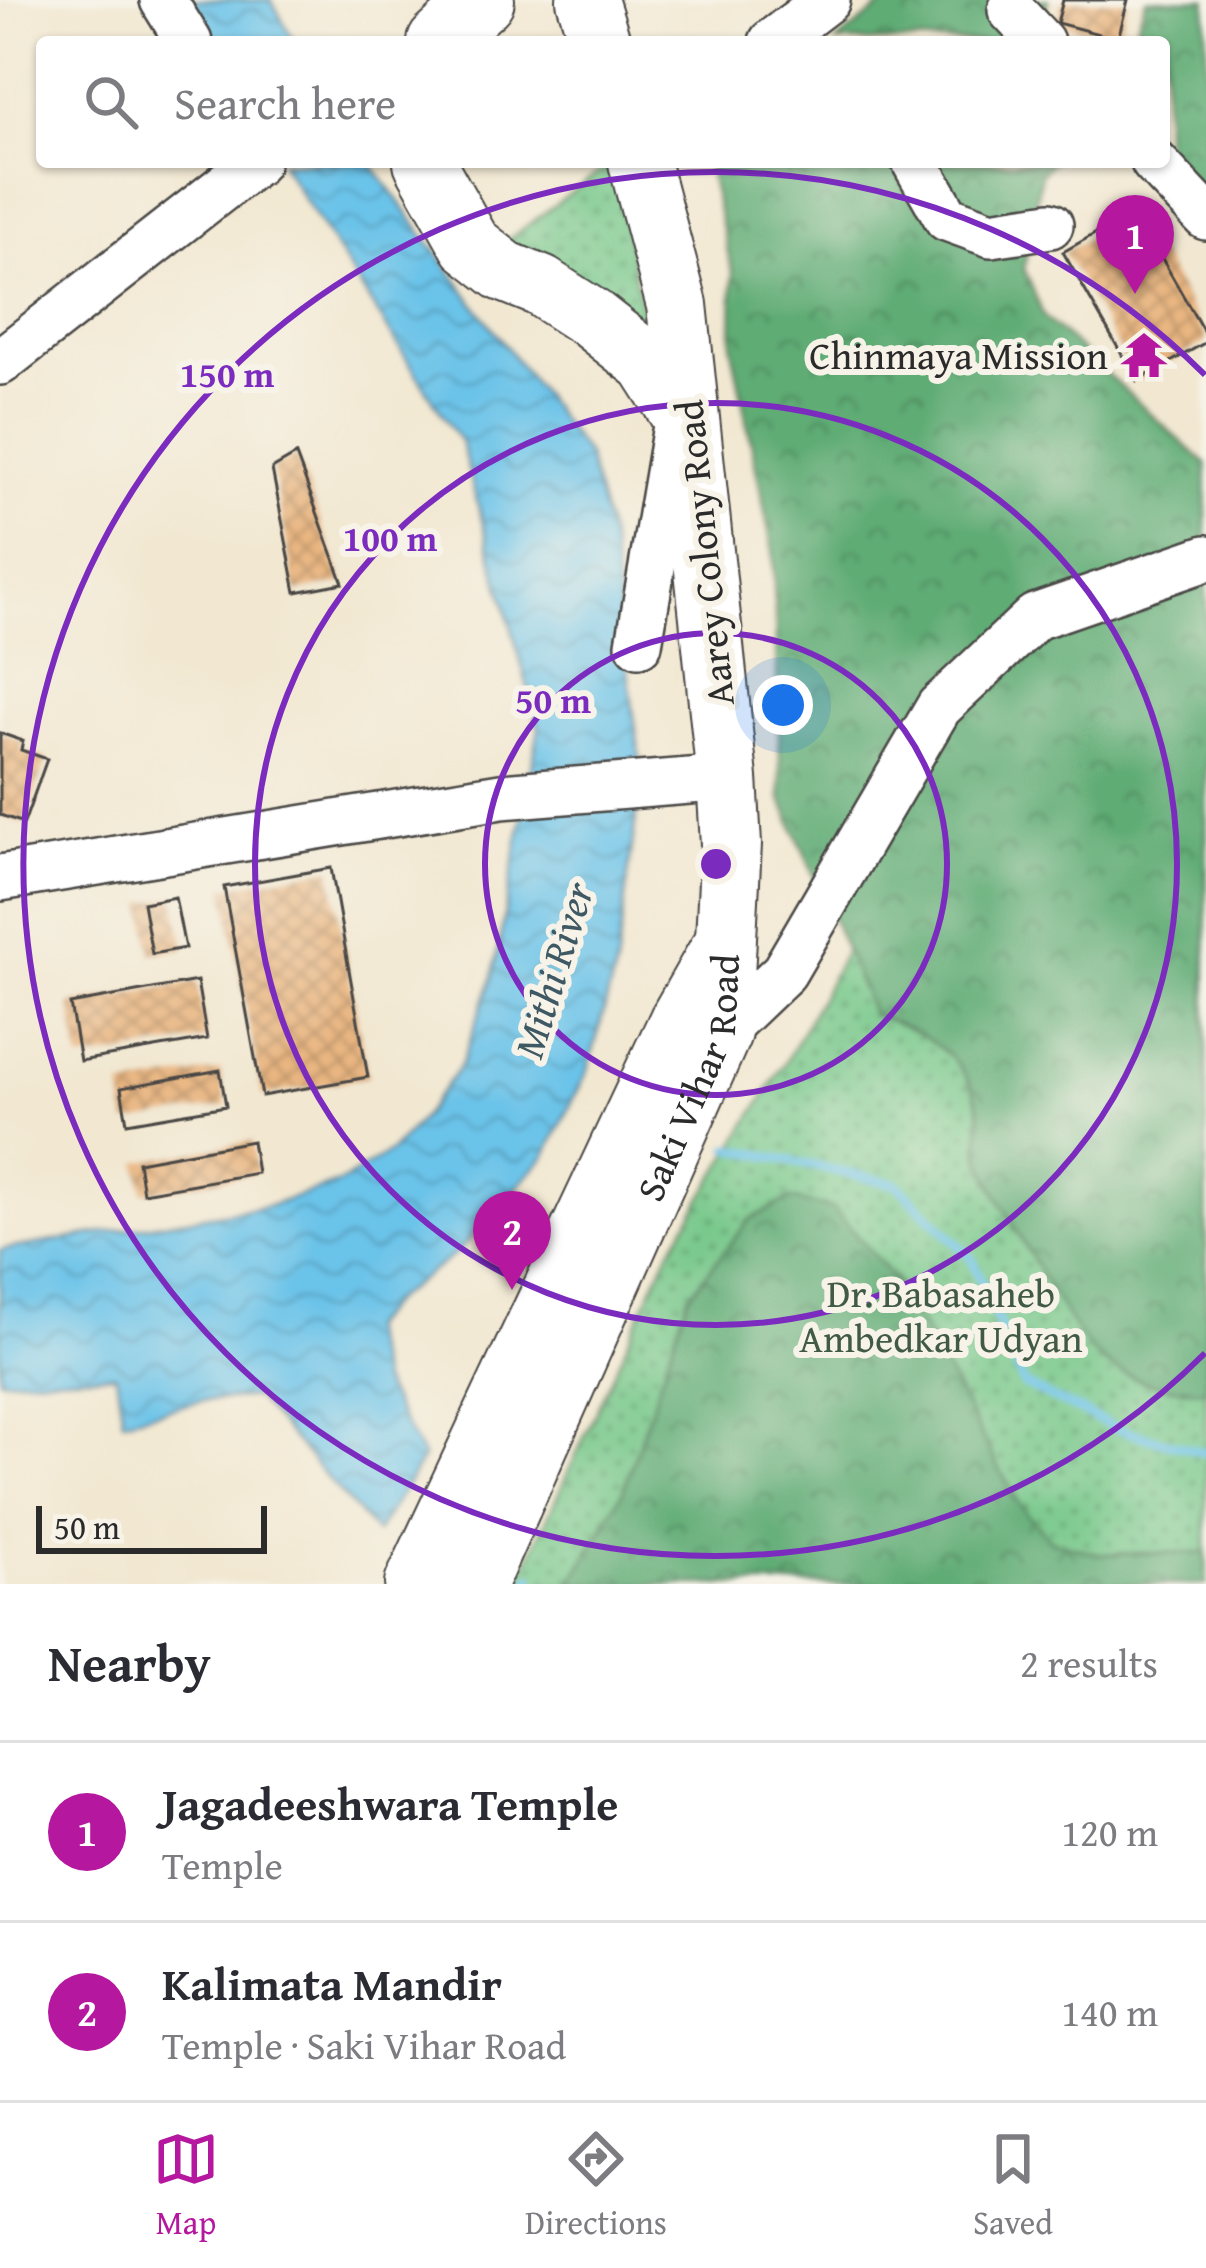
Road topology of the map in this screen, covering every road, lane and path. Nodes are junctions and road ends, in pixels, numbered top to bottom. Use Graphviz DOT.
graph roads {
  1 [pos="163,0"];
  2 [pos="484,0"];
  3 [pos="587,0"];
  4 [pos="826,0"];
  5 [pos="185,36"];
  6 [pos="445,36"];
  7 [pos="598,36"];
  8 [pos="780,36"];
  9 [pos="243,168"];
  10 [pos="427,168"];
  11 [pos="918,168"];
  12 [pos="1160,168"];
  13 [pos="650,174"];
  14 [pos="1206,217"];
  15 [pos="1050,225"];
  16 [pos="0,362"];
  17 [pos="686,423"];
  18 [pos="1206,558"];
  19 [pos="639,644"];
  20 [pos="727,778"];
  21 [pos="0,878"];
  22 [pos="721,948"];
  23 [pos="700,1027"];
  24 [pos="474,1544"];
  25 [pos="415,1584"];
  1 -- 5 [label="street"];
  2 -- 6 [label="main road"];
  3 -- 7 [label="main road"];
  4 -- 8 [label="street"];
  9 -- 16 [label="street"];
  10 -- 17 [label="main road"];
  11 -- 15 [label="street"];
  12 -- 14 [label="street"];
  13 -- 17 [label="main road, Aarey Colony Road"];
  17 -- 19 [label="street"];
  17 -- 20 [label="main road, Aarey Colony Road"];
  18 -- 23 [label="street"];
  20 -- 21 [label="street"];
  20 -- 22 [label="main road, Aarey Colony Road"];
  22 -- 23 [label="main road, Saki Vihar Road"];
  23 -- 24 [label="main road, Saki Vihar Road"];
  24 -- 25 [label="main road, Saki Vihar Road"];
}
